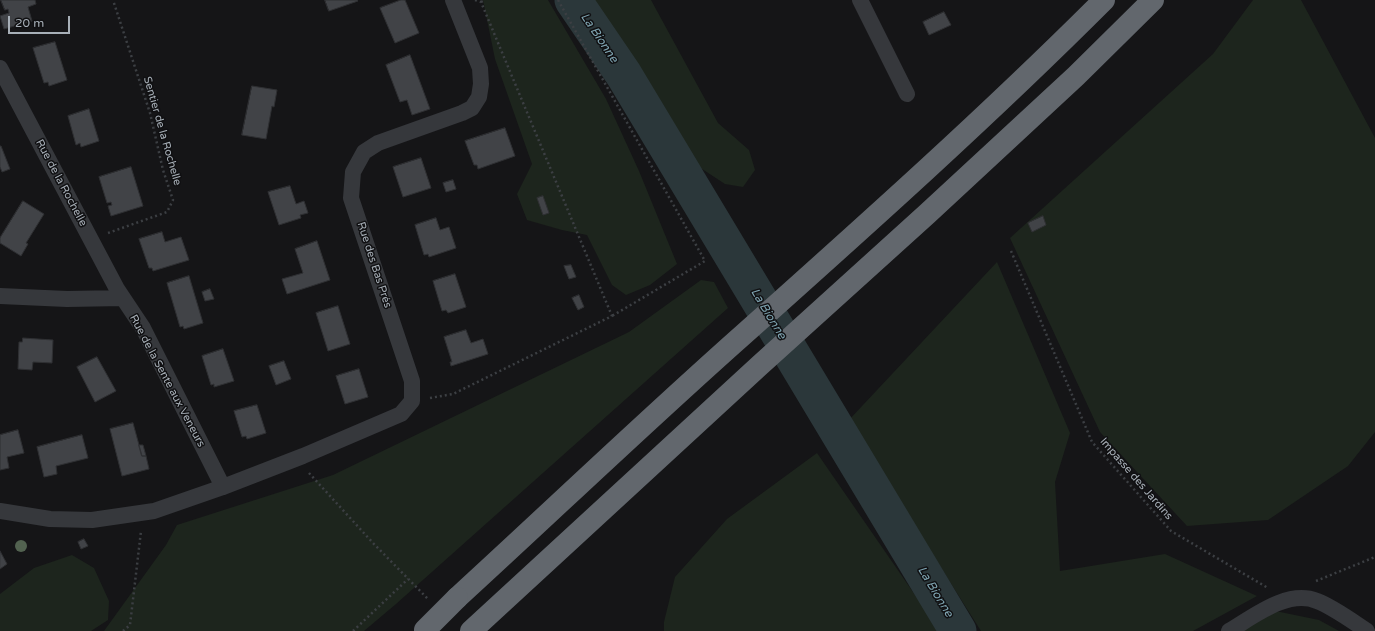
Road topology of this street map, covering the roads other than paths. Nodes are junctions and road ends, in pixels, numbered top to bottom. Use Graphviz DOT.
graph roads {
  1 [pos="453,0"];
  2 [pos="860,0"];
  3 [pos="1104,0"];
  4 [pos="1153,0"];
  5 [pos="0,68"];
  6 [pos="907,94"];
  7 [pos="0,296"];
  8 [pos="123,298"];
  9 [pos="223,487"];
  10 [pos="0,511"];
  11 [pos="476,626"];
  12 [pos="424,630"];
  13 [pos="1229,631"];
  14 [pos="1367,631"];
  1 -- 9 [label="street, Rue des Bas Prés"];
  2 -- 6 [label="street"];
  3 -- 12 [label="highway, bridge"];
  4 -- 11 [label="highway"];
  5 -- 8 [label="street, Rue de la Rochelle"];
  7 -- 8 [label="street"];
  8 -- 9 [label="street, Rue de la Sente aux Veneurs"];
  9 -- 10 [label="street"];
  13 -- 14 [label="street"];
}
